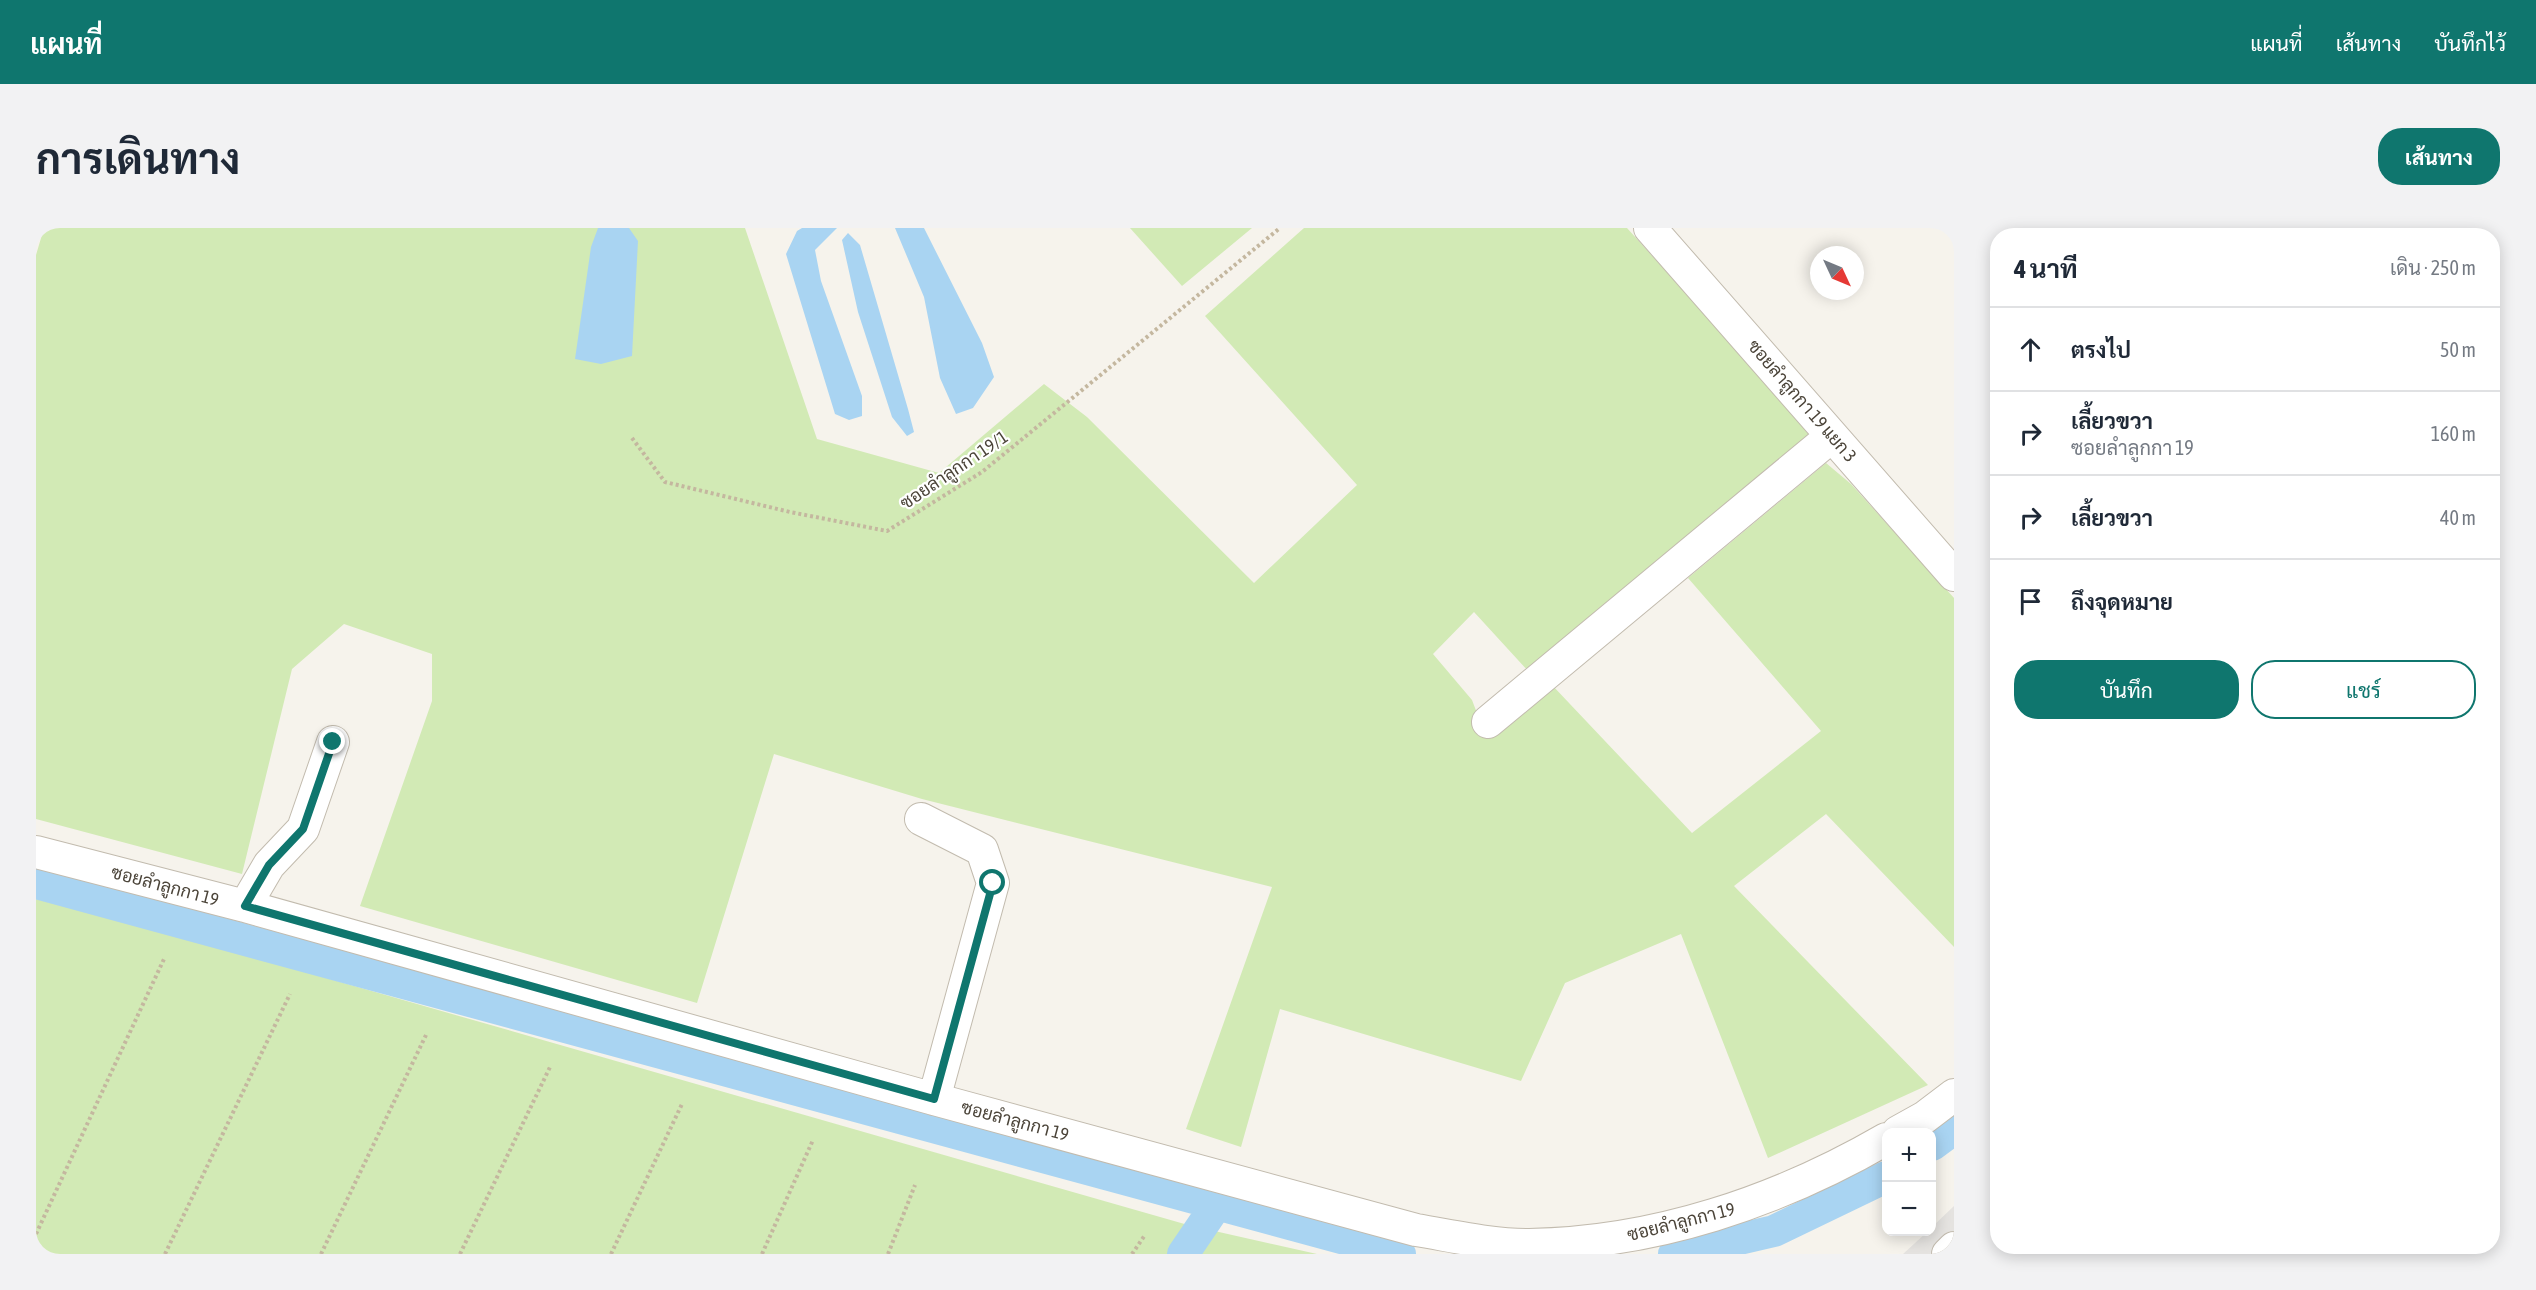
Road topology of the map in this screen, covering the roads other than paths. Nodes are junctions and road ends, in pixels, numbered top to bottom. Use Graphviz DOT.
graph roads {
  1 [pos="1650,228"];
  2 [pos="1832,436"];
  3 [pos="1954,575"];
  4 [pos="1488,722"];
  5 [pos="333,742"];
  6 [pos="921,819"];
  7 [pos="36,852"];
  8 [pos="245,906"];
  9 [pos="1954,1095"];
  10 [pos="934,1099"];
  11 [pos="1905,1128"];
  12 [pos="1882,1142"];
  13 [pos="1660,1245"];
  14 [pos="1954,1248"];
  15 [pos="1948,1254"];
  1 -- 2 [label="street, ซอยลำลูกกา 19 แยก 3"];
  2 -- 3 [label="street, ซอยลำลูกกา 19 แยก 3"];
  2 -- 4 [label="street"];
  5 -- 8 [label="street"];
  6 -- 10 [label="street"];
  7 -- 8 [label="street, ซอยลำลูกกา 19"];
  8 -- 10 [label="street, ซอยลำลูกกา 19"];
  9 -- 11 [label="street"];
  10 -- 13 [label="street, ซอยลำลูกกา 19"];
  12 -- 13 [label="street, ซอยลำลูกกา 19"];
  14 -- 15 [label="street"];
}
